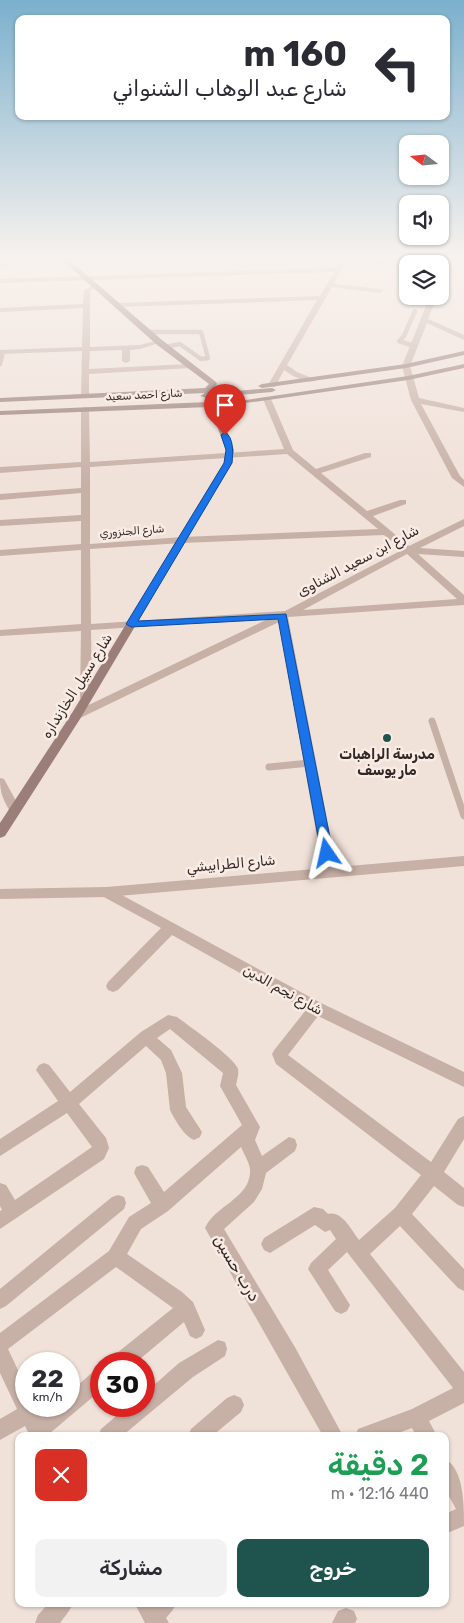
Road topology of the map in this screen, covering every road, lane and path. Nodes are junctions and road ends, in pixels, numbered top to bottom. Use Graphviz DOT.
graph roads {
  1 [pos="86,334"];
  2 [pos="150,334"];
  3 [pos="201,334"];
  4 [pos="301,334"];
  5 [pos="405,334"];
  6 [pos="419,334"];
  7 [pos="162,344"];
  8 [pos="414,346"];
  9 [pos="126,347"];
  10 [pos="85,349"];
  11 [pos="2,352"];
  12 [pos="464,353"];
  13 [pos="464,360"];
  14 [pos="126,361"];
  15 [pos="0,364"];
  16 [pos="283,365"];
  17 [pos="188,366"];
  18 [pos="406,366"];
  19 [pos="464,366"];
  20 [pos="85,372"];
  21 [pos="408,378"];
  22 [pos="313,380"];
  23 [pos="272,385"];
  24 [pos="208,390"];
  25 [pos="85,396"];
  26 [pos="267,399"];
  27 [pos="0,400"];
  28 [pos="415,400"];
  29 [pos="214,405"];
  30 [pos="0,408"];
  31 [pos="85,409"];
  32 [pos="464,410"];
  33 [pos="0,413"];
  34 [pos="289,451"];
  35 [pos="368,455"];
  36 [pos="230,456"];
  37 [pos="84,465"];
  38 [pos="0,470"];
  39 [pos="314,472"];
  40 [pos="464,484"];
  41 [pos="84,490"];
  42 [pos="0,497"];
  43 [pos="403,502"];
  44 [pos="366,515"];
  45 [pos="85,518"];
  46 [pos="464,522"];
  47 [pos="0,523"];
  48 [pos="386,532"];
  49 [pos="182,540"];
  50 [pos="85,547"];
  51 [pos="408,550"];
  52 [pos="0,553"];
  53 [pos="464,554"];
  54 [pos="464,601"];
  55 [pos="282,616"];
  56 [pos="131,624"];
  57 [pos="86,628"];
  58 [pos="0,634"];
  59 [pos="86,698"];
  60 [pos="76,716"];
  61 [pos="432,721"];
  62 [pos="310,763"];
  63 [pos="269,767"];
  64 [pos="0,782"];
  65 [pos="4,798"];
  66 [pos="15,810"];
  67 [pos="464,816"];
  68 [pos="0,833"];
  69 [pos="464,861"];
  70 [pos="330,871"];
  71 [pos="107,892"];
  72 [pos="0,894"];
  73 [pos="171,927"];
  74 [pos="113,986"];
  75 [pos="316,1008"];
  76 [pos="146,1037"];
  77 [pos="44,1070"];
  78 [pos="464,1080"];
  79 [pos="70,1102"];
  80 [pos="464,1124"];
  81 [pos="252,1127"];
  82 [pos="194,1132"];
  83 [pos="289,1144"];
  84 [pos="0,1148"];
  85 [pos="258,1169"];
  86 [pos="142,1173"];
  87 [pos="433,1174"];
  88 [pos="0,1191"];
  89 [pos="464,1199"];
  90 [pos="118,1203"];
  91 [pos="162,1205"];
  92 [pos="401,1214"];
  93 [pos="7,1217"];
  94 [pos="270,1244"];
  95 [pos="353,1245"];
  96 [pos="115,1257"];
  97 [pos="464,1282"];
  98 [pos="0,1300"];
  99 [pos="341,1305"];
  100 [pos="187,1308"];
  101 [pos="196,1330"];
  102 [pos="0,1344"];
  103 [pos="218,1349"];
  104 [pos="134,1352"];
  105 [pos="0,1353"];
  106 [pos="90,1387"];
  107 [pos="464,1387"];
  108 [pos="464,1394"];
  109 [pos="80,1396"];
  110 [pos="155,1397"];
  111 [pos="234,1405"];
  112 [pos="51,1417"];
  113 [pos="131,1417"];
  114 [pos="416,1417"];
  115 [pos="35,1427"];
  116 [pos="0,1430"];
  117 [pos="113,1432"];
  118 [pos="203,1432"];
  119 [pos="331,1432"];
  120 [pos="376,1432"];
  121 [pos="425,1432"];
  122 [pos="449,1476"];
  123 [pos="464,1503"];
  124 [pos="464,1516"];
  125 [pos="449,1522"];
  126 [pos="59,1607"];
  127 [pos="46,1623"];
  1 -- 10 [label="street"];
  2 -- 7 [label="main road"];
  3 -- 7 [label="lane"];
  4 -- 16 [label="street"];
  5 -- 8 [label="lane"];
  6 -- 8 [label="street"];
  7 -- 9 [label="street"];
  7 -- 17 [label="main road"];
  8 -- 18 [label="street"];
  9 -- 10 [label="street"];
  9 -- 14 [label="street"];
  10 -- 11 [label="street"];
  10 -- 20 [label="street"];
  11 -- 15 [label="lane"];
  12 -- 18 [label="main road, شارع احمد سعيد"];
  13 -- 30 [label="main road"];
  16 -- 22 [label="street"];
  16 -- 23 [label="street"];
  17 -- 20 [label="street"];
  17 -- 24 [label="main road"];
  18 -- 21 [label="street"];
  18 -- 22 [label="main road, شارع احمد سعيد"];
  19 -- 21 [label="main road, شارع احمد سعيد"];
  20 -- 25 [label="street"];
  21 -- 26 [label="main road, شارع احمد سعيد"];
  21 -- 28 [label="street"];
  22 -- 23 [label="main road, شارع احمد سعيد"];
  23 -- 24 [label="main road, شارع احمد سعيد"];
  24 -- 25 [label="main road, شارع احمد سعيد"];
  24 -- 29 [label="main road"];
  25 -- 27 [label="main road, شارع احمد سعيد"];
  26 -- 29 [label="main road, شارع احمد سعيد"];
  26 -- 34 [label="street"];
  28 -- 32 [label="street"];
  28 -- 40 [label="street"];
  29 -- 31 [label="main road, شارع احمد سعيد"];
  29 -- 36 [label="main road"];
  31 -- 33 [label="main road, شارع احمد سعيد"];
  31 -- 37 [label="street"];
  34 -- 36 [label="street"];
  34 -- 39 [label="street"];
  35 -- 39 [label="street"];
  36 -- 37 [label="street"];
  36 -- 49 [label="main road, شارع سبيل الخازنداره"];
  37 -- 38 [label="street"];
  37 -- 41 [label="street"];
  39 -- 44 [label="street"];
  41 -- 42 [label="street"];
  41 -- 45 [label="street"];
  43 -- 44 [label="street"];
  44 -- 48 [label="street"];
  45 -- 47 [label="street"];
  45 -- 50 [label="street"];
  46 -- 51 [label="street, شارع ابن سعيد الشناوى"];
  48 -- 49 [label="street, شارع الجنزوري"];
  48 -- 51 [label="street"];
  49 -- 50 [label="street, شارع الجنزوري"];
  49 -- 56 [label="main road, شارع سبيل الخازنداره"];
  50 -- 52 [label="street, شارع الجنزوري"];
  50 -- 57 [label="street"];
  51 -- 53 [label="street"];
  51 -- 54 [label="street"];
  51 -- 55 [label="street, شارع ابن سعيد الشناوى"];
  54 -- 55 [label="street"];
  55 -- 56 [label="street"];
  55 -- 60 [label="street, شارع ابن سعيد الشناوى"];
  55 -- 62 [label="street"];
  56 -- 57 [label="street"];
  56 -- 59 [label="main road, شارع سبيل الخازنداره"];
  57 -- 58 [label="street"];
  57 -- 59 [label="street"];
  59 -- 60 [label="main road, شارع سبيل الخازنداره"];
  60 -- 66 [label="main road, شارع سبيل الخازنداره"];
  61 -- 67 [label="lane"];
  62 -- 63 [label="lane"];
  62 -- 70 [label="street"];
  64 -- 65 [label="street"];
  65 -- 66 [label="street"];
  66 -- 68 [label="main road, شارع سبيل الخازنداره"];
  69 -- 70 [label="street, شارع الطرابيشي"];
  70 -- 71 [label="street, شارع الطرابيشي"];
  71 -- 72 [label="street, شارع الطرابيشي"];
  71 -- 73 [label="street, شارع نجم الدين"];
  73 -- 74 [label="street"];
  73 -- 75 [label="street, شارع نجم الدين"];
  75 -- 78 [label="street, شارع نجم الدين"];
  75 -- 87 [label="street"];
  76 -- 79 [label="street"];
  76 -- 81 [label="street"];
  76 -- 82 [label="street"];
  77 -- 79 [label="street"];
  79 -- 84 [label="street"];
  79 -- 93 [label="street"];
  80 -- 87 [label="street"];
  81 -- 85 [label="street"];
  81 -- 91 [label="street"];
  83 -- 85 [label="street"];
  85 -- 119 [label="street, درب حسين"];
  86 -- 91 [label="street"];
  87 -- 89 [label="street"];
  87 -- 92 [label="street"];
  88 -- 93 [label="street"];
  90 -- 98 [label="street"];
  91 -- 96 [label="street"];
  92 -- 95 [label="street"];
  92 -- 97 [label="street"];
  94 -- 95 [label="street"];
  95 -- 99 [label="street"];
  95 -- 107 [label="street"];
  96 -- 100 [label="street"];
  96 -- 102 [label="street"];
  100 -- 101 [label="street"];
  100 -- 104 [label="street"];
  103 -- 110 [label="street"];
  105 -- 115 [label="street"];
  106 -- 109 [label="street"];
  108 -- 114 [label="street"];
  111 -- 118 [label="street"];
  112 -- 115 [label="street"];
  113 -- 117 [label="street"];
  114 -- 120 [label="street"];
  114 -- 121 [label="street"];
  115 -- 116 [label="street"];
  122 -- 123 [label="street"];
  124 -- 125 [label="street"];
  126 -- 127 [label="street"];
}
